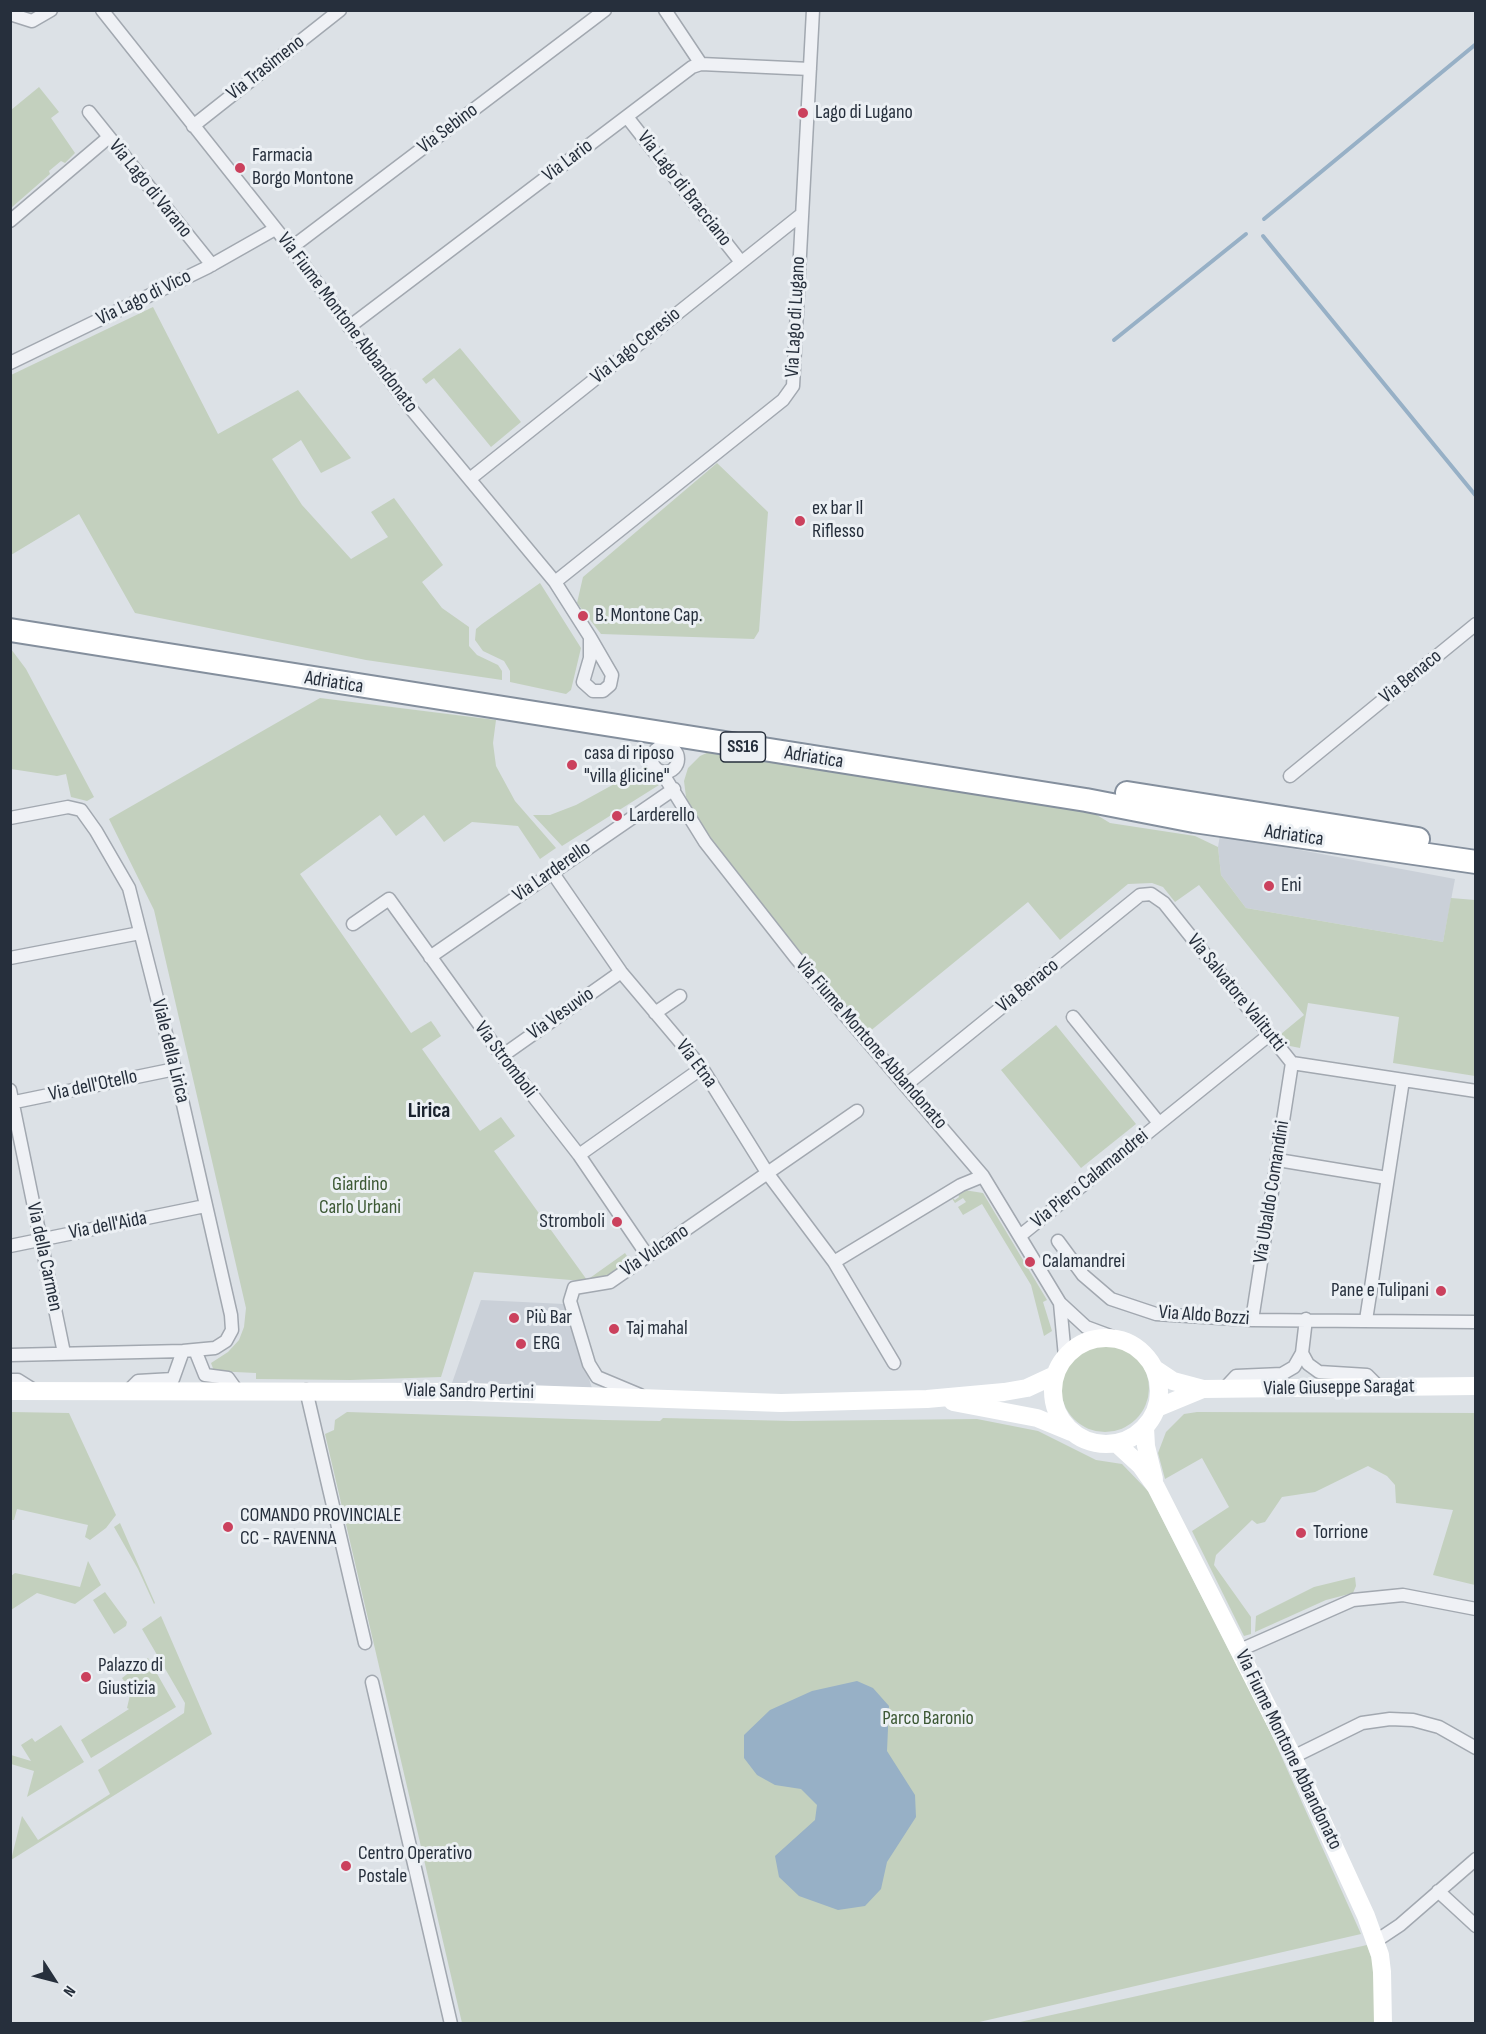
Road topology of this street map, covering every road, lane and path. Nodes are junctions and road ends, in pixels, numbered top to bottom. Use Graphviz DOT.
graph roads {
  1 [pos="51,10"];
  2 [pos="102,10"];
  3 [pos="340,10"];
  4 [pos="605,10"];
  5 [pos="665,10"];
  6 [pos="813,10"];
  7 [pos="10,14"];
  8 [pos="701,64"];
  9 [pos="810,69"];
  10 [pos="89,112"];
  11 [pos="627,117"];
  12 [pos="193,126"];
  13 [pos="109,137"];
  14 [pos="801,214"];
  15 [pos="10,221"];
  16 [pos="275,229"];
  17 [pos="291,248"];
  18 [pos="741,262"];
  19 [pos="212,265"];
  20 [pos="349,327"];
  21 [pos="10,363"];
  22 [pos="471,478"];
  23 [pos="555,582"];
  24 [pos="10,617"];
  25 [pos="1476,624"];
  26 [pos="10,630"];
  27 [pos="590,637"];
  28 [pos="676,766"];
  29 [pos="661,771"];
  30 [pos="1290,776"];
  31 [pos="674,789"];
  32 [pos="10,818"];
  33 [pos="1472,855"];
  34 [pos="552,872"];
  35 [pos="1151,894"];
  36 [pos="353,924"];
  37 [pos="140,933"];
  38 [pos="430,957"];
  39 [pos="10,958"];
  40 [pos="621,972"];
  41 [pos="680,996"];
  42 [pos="655,1013"];
  43 [pos="1073,1017"];
  44 [pos="1269,1035"];
  45 [pos="502,1056"];
  46 [pos="1292,1063"];
  47 [pos="702,1068"];
  48 [pos="175,1069"];
  49 [pos="1403,1080"];
  50 [pos="907,1084"];
  51 [pos="1476,1091"];
  52 [pos="11,1099"];
  53 [pos="857,1111"];
  54 [pos="1159,1123"];
  55 [pos="579,1155"];
  56 [pos="1278,1160"];
  57 [pos="768,1174"];
  58 [pos="983,1176"];
  59 [pos="1387,1178"];
  60 [pos="205,1206"];
  61 [pos="1021,1235"];
  62 [pos="40,1239"];
  63 [pos="1058,1241"];
  64 [pos="10,1245"];
  65 [pos="647,1255"];
  66 [pos="834,1262"];
  67 [pos="1060,1303"];
  68 [pos="1306,1319"];
  69 [pos="1252,1320"];
  70 [pos="1366,1320"];
  71 [pos="1476,1322"];
  72 [pos="1113,1338"];
  73 [pos="189,1351"];
  74 [pos="64,1353"];
  75 [pos="1302,1353"];
  76 [pos="10,1355"];
  77 [pos="1065,1357"];
  78 [pos="894,1363"];
  79 [pos="1155,1369"];
  80 [pos="1055,1375"];
  81 [pos="10,1380"];
  82 [pos="1476,1386"];
  83 [pos="1379,1387"];
  84 [pos="1203,1389"];
  85 [pos="1224,1389"];
  86 [pos="306,1390"];
  87 [pos="10,1391"];
  88 [pos="35,1391"];
  89 [pos="128,1391"];
  90 [pos="238,1392"];
  91 [pos="927,1399"];
  92 [pos="652,1400"];
  93 [pos="1157,1408"];
  94 [pos="1145,1428"];
  95 [pos="1073,1432"];
  96 [pos="1116,1443"];
  97 [pos="1156,1487"];
  98 [pos="1476,1609"];
  99 [pos="365,1643"];
  100 [pos="1240,1650"];
  101 [pos="372,1682"];
  102 [pos="1476,1748"];
  103 [pos="1293,1756"];
  104 [pos="1476,1859"];
  105 [pos="1438,1891"];
  106 [pos="1476,1926"];
  107 [pos="1376,1941"];
  108 [pos="451,2024"];
  109 [pos="1383,2024"];
  1 -- 7 [label="street"];
  2 -- 12 [label="street, Via Fiume Montone Abbandonato"];
  3 -- 12 [label="street, Via Trasimeno"];
  4 -- 17 [label="street, Via Sebino"];
  5 -- 8 [label="street"];
  6 -- 9 [label="street, Via Lago di Lugano"];
  8 -- 9 [label="street"];
  8 -- 11 [label="street, Via Lario"];
  9 -- 14 [label="street, Via Lago di Lugano"];
  10 -- 13 [label="street, Via Lago di Varano"];
  11 -- 18 [label="street, Via Lago di Bracciano"];
  11 -- 20 [label="street, Via Lario"];
  12 -- 16 [label="street, Via Fiume Montone Abbandonato"];
  13 -- 15 [label="street"];
  13 -- 19 [label="street, Via Lago di Varano"];
  14 -- 18 [label="street, Via Lago Ceresio"];
  14 -- 23 [label="street, Via Lago di Lugano"];
  16 -- 17 [label="street, Via Fiume Montone Abbandonato"];
  16 -- 19 [label="street, Via Lago di Vico"];
  17 -- 20 [label="street, Via Fiume Montone Abbandonato"];
  18 -- 22 [label="street, Via Lago Ceresio"];
  19 -- 21 [label="street, Via Lago di Vico"];
  20 -- 22 [label="street, Via Fiume Montone Abbandonato"];
  22 -- 23 [label="street, Via Fiume Montone Abbandonato"];
  23 -- 27 [label="street, Via Fiume Montone Abbandonato"];
  24 -- 33 [label="highway, Adriatica / SS16"];
  25 -- 30 [label="street, Via Benaco"];
  26 -- 33 [label="highway, Adriatica / SS16"];
  28 -- 29 [label="street"];
  28 -- 29 [label="street"];
  28 -- 31 [label="street"];
  29 -- 31 [label="street, Via Fiume Montone Abbandonato"];
  31 -- 34 [label="street, Via Larderello"];
  31 -- 50 [label="street, Via Fiume Montone Abbandonato"];
  32 -- 37 [label="street, Viale della Lirica"];
  34 -- 38 [label="street, Via Larderello"];
  34 -- 40 [label="street, Via Etna"];
  35 -- 44 [label="street, Via Salvatore Valitutti"];
  35 -- 50 [label="street, Via Benaco"];
  36 -- 38 [label="street, Via Stromboli"];
  37 -- 39 [label="street"];
  37 -- 48 [label="street, Viale della Lirica"];
  38 -- 45 [label="street, Via Stromboli"];
  40 -- 42 [label="street, Via Etna"];
  40 -- 45 [label="street, Via Vesuvio"];
  41 -- 42 [label="street"];
  42 -- 47 [label="street, Via Etna"];
  43 -- 54 [label="street, Via Piero Calamandrei"];
  44 -- 46 [label="street, Via Salvatore Valitutti"];
  44 -- 54 [label="street, Via Piero Calamandrei"];
  45 -- 55 [label="street, Via Stromboli"];
  46 -- 49 [label="street, Via Salvatore Valitutti"];
  46 -- 56 [label="street, Via Ubaldo Comandini"];
  47 -- 55 [label="street"];
  47 -- 57 [label="street, Via Etna"];
  48 -- 52 [label="street, Via dell'Otello"];
  48 -- 60 [label="street, Viale della Lirica"];
  49 -- 51 [label="street, Via Salvatore Valitutti"];
  49 -- 59 [label="street"];
  50 -- 58 [label="street, Via Fiume Montone Abbandonato"];
  52 -- 62 [label="street, Via della Carmen"];
  53 -- 57 [label="street, Via Vulcano"];
  54 -- 61 [label="street, Via Piero Calamandrei"];
  55 -- 65 [label="street, Via Stromboli"];
  56 -- 59 [label="street"];
  56 -- 69 [label="street, Via Ubaldo Comandini"];
  57 -- 65 [label="street, Via Vulcano"];
  57 -- 66 [label="street, Via Etna"];
  58 -- 61 [label="street, Via Fiume Montone Abbandonato"];
  58 -- 66 [label="street"];
  59 -- 70 [label="street"];
  60 -- 62 [label="street, Via dell'Aida"];
  60 -- 73 [label="street, Viale della Lirica"];
  61 -- 67 [label="street, Via Fiume Montone Abbandonato"];
  62 -- 64 [label="street, Via dell'Aida"];
  62 -- 74 [label="street, Via della Carmen"];
  63 -- 69 [label="street, Via Aldo Bozzi"];
  65 -- 92 [label="street, Via Vulcano"];
  66 -- 78 [label="street, Via Etna"];
  67 -- 72 [label="street, Via Fiume Montone Abbandonato"];
  67 -- 77 [label="street, Via Fiume Montone Abbandonato"];
  68 -- 69 [label="street, Via Aldo Bozzi"];
  68 -- 70 [label="street, Via Aldo Bozzi"];
  68 -- 75 [label="street"];
  70 -- 71 [label="street, Via Aldo Bozzi"];
  72 -- 77 [label="main road"];
  72 -- 79 [label="main road"];
  73 -- 74 [label="street, Viale della Lirica"];
  73 -- 89 [label="street"];
  73 -- 90 [label="street"];
  74 -- 76 [label="street, Viale della Lirica"];
  75 -- 83 [label="street"];
  75 -- 85 [label="street"];
  77 -- 80 [label="main road"];
  79 -- 84 [label="main road, Viale Giuseppe Saragat"];
  79 -- 93 [label="main road"];
  80 -- 91 [label="main road, Viale Sandro Pertini"];
  80 -- 95 [label="main road"];
  81 -- 88 [label="street"];
  82 -- 83 [label="main road, Viale Giuseppe Saragat"];
  83 -- 85 [label="main road, Viale Giuseppe Saragat"];
  84 -- 85 [label="main road, Viale Giuseppe Saragat"];
  84 -- 93 [label="main road, Viale Giuseppe Saragat"];
  86 -- 90 [label="main road, Viale Sandro Pertini"];
  86 -- 92 [label="main road, Viale Sandro Pertini"];
  86 -- 99 [label="street"];
  87 -- 88 [label="main road, Viale Sandro Pertini"];
  88 -- 89 [label="main road, Viale Sandro Pertini"];
  89 -- 90 [label="main road, Viale Sandro Pertini"];
  91 -- 92 [label="main road, Viale Sandro Pertini"];
  91 -- 95 [label="main road, Viale Sandro Pertini"];
  93 -- 94 [label="main road"];
  94 -- 96 [label="main road"];
  94 -- 97 [label="main road, Via Fiume Montone Abbandonato"];
  95 -- 96 [label="main road"];
  96 -- 97 [label="main road, Via Fiume Montone Abbandonato"];
  97 -- 100 [label="main road, Via Fiume Montone Abbandonato"];
  98 -- 100 [label="street"];
  100 -- 103 [label="main road, Via Fiume Montone Abbandonato"];
  101 -- 108 [label="street"];
  102 -- 103 [label="street"];
  103 -- 107 [label="main road, Via Fiume Montone Abbandonato"];
  104 -- 105 [label="street"];
  105 -- 106 [label="street"];
  105 -- 107 [label="street"];
  107 -- 109 [label="main road, Via Fiume Montone Abbandonato"];
}
